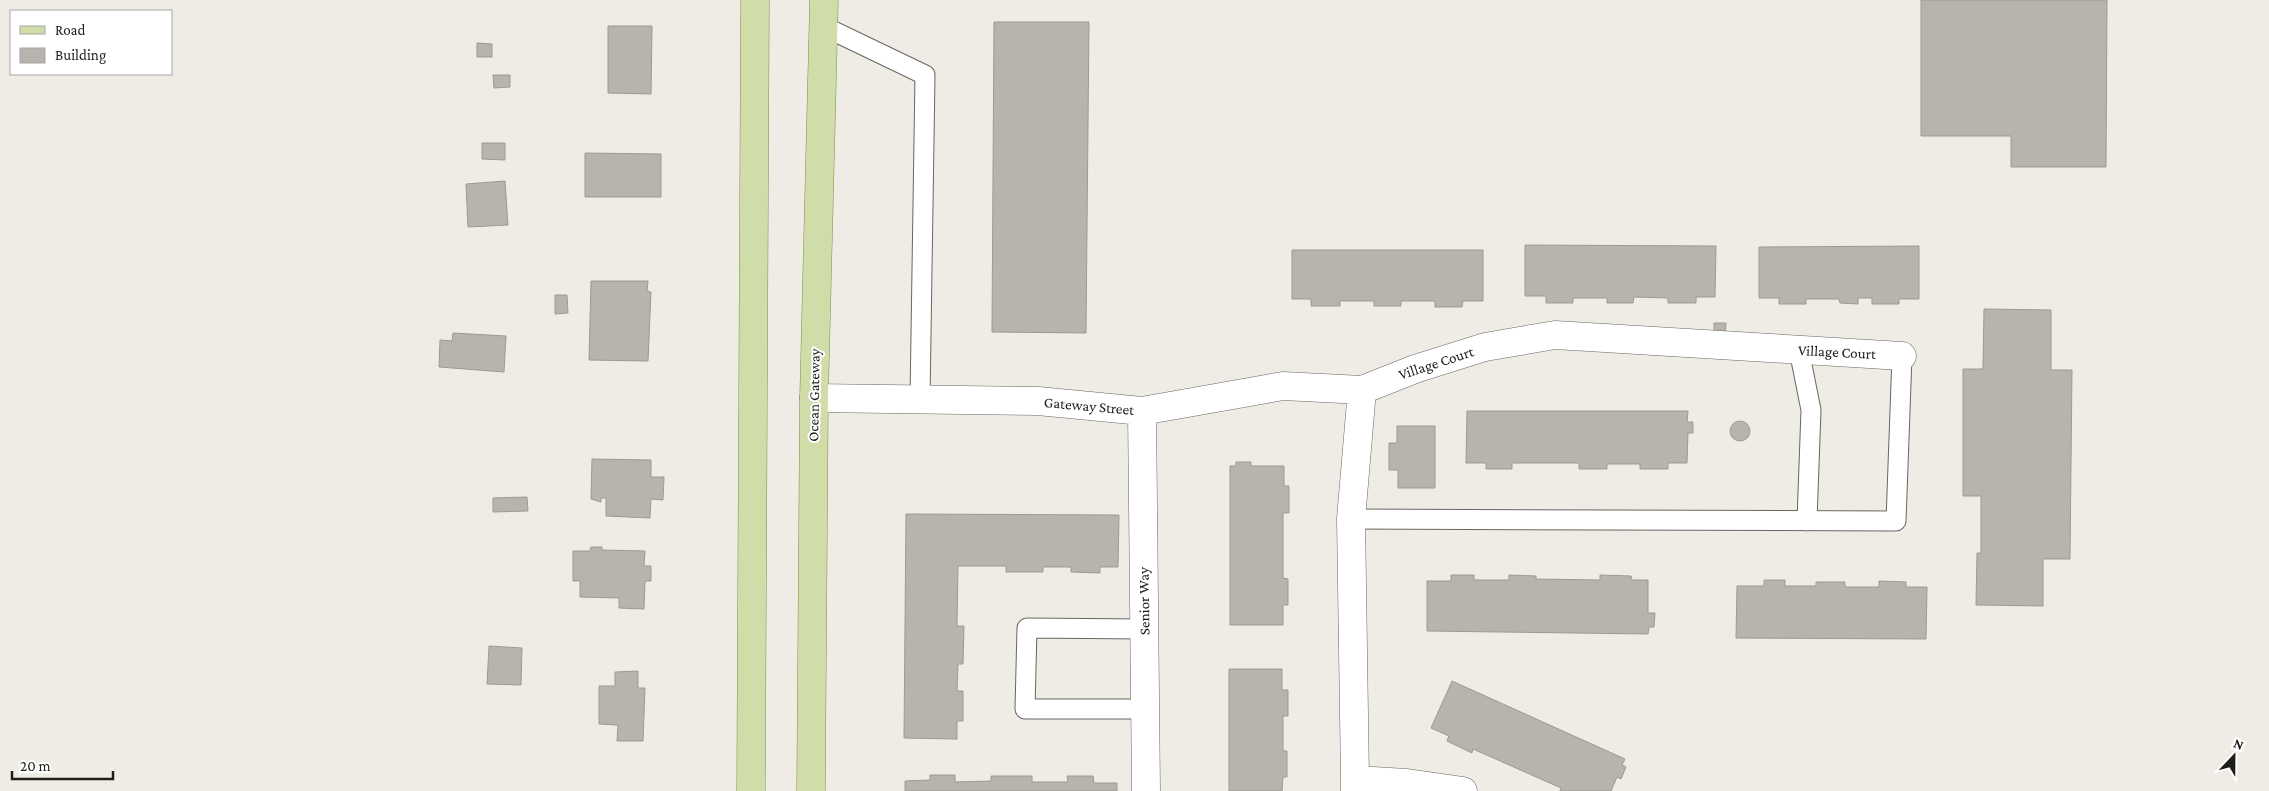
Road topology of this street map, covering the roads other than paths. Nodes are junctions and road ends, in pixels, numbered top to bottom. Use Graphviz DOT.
graph roads {
  1 [pos="755,0"];
  2 [pos="824,13"];
  3 [pos="1799,350"];
  4 [pos="1902,356"];
  5 [pos="1362,390"];
  6 [pos="814,398"];
  7 [pos="920,400"];
  8 [pos="1142,411"];
  9 [pos="1351,519"];
  10 [pos="1807,520"];
  11 [pos="1144,629"];
  12 [pos="1145,709"];
  13 [pos="1355,786"];
  14 [pos="751,791"];
  15 [pos="811,791"];
  16 [pos="1146,791"];
  17 [pos="1462,791"];
  1 -- 14 [label="main road"];
  2 -- 6 [label="main road, Ocean Gateway"];
  2 -- 7 [label="lane"];
  3 -- 4 [label="street, Village Court"];
  3 -- 5 [label="street, Village Court"];
  3 -- 10 [label="lane"];
  4 -- 10 [label="lane"];
  5 -- 8 [label="street, Gateway Street"];
  5 -- 9 [label="street"];
  6 -- 7 [label="street, Gateway Street"];
  6 -- 15 [label="main road, Ocean Gateway"];
  7 -- 8 [label="street, Gateway Street"];
  8 -- 11 [label="street, Senior Way"];
  9 -- 10 [label="lane"];
  9 -- 13 [label="street"];
  11 -- 12 [label="street, Senior Way"];
  11 -- 12 [label="lane"];
  12 -- 16 [label="street, Senior Way"];
  13 -- 17 [label="street"];
}
